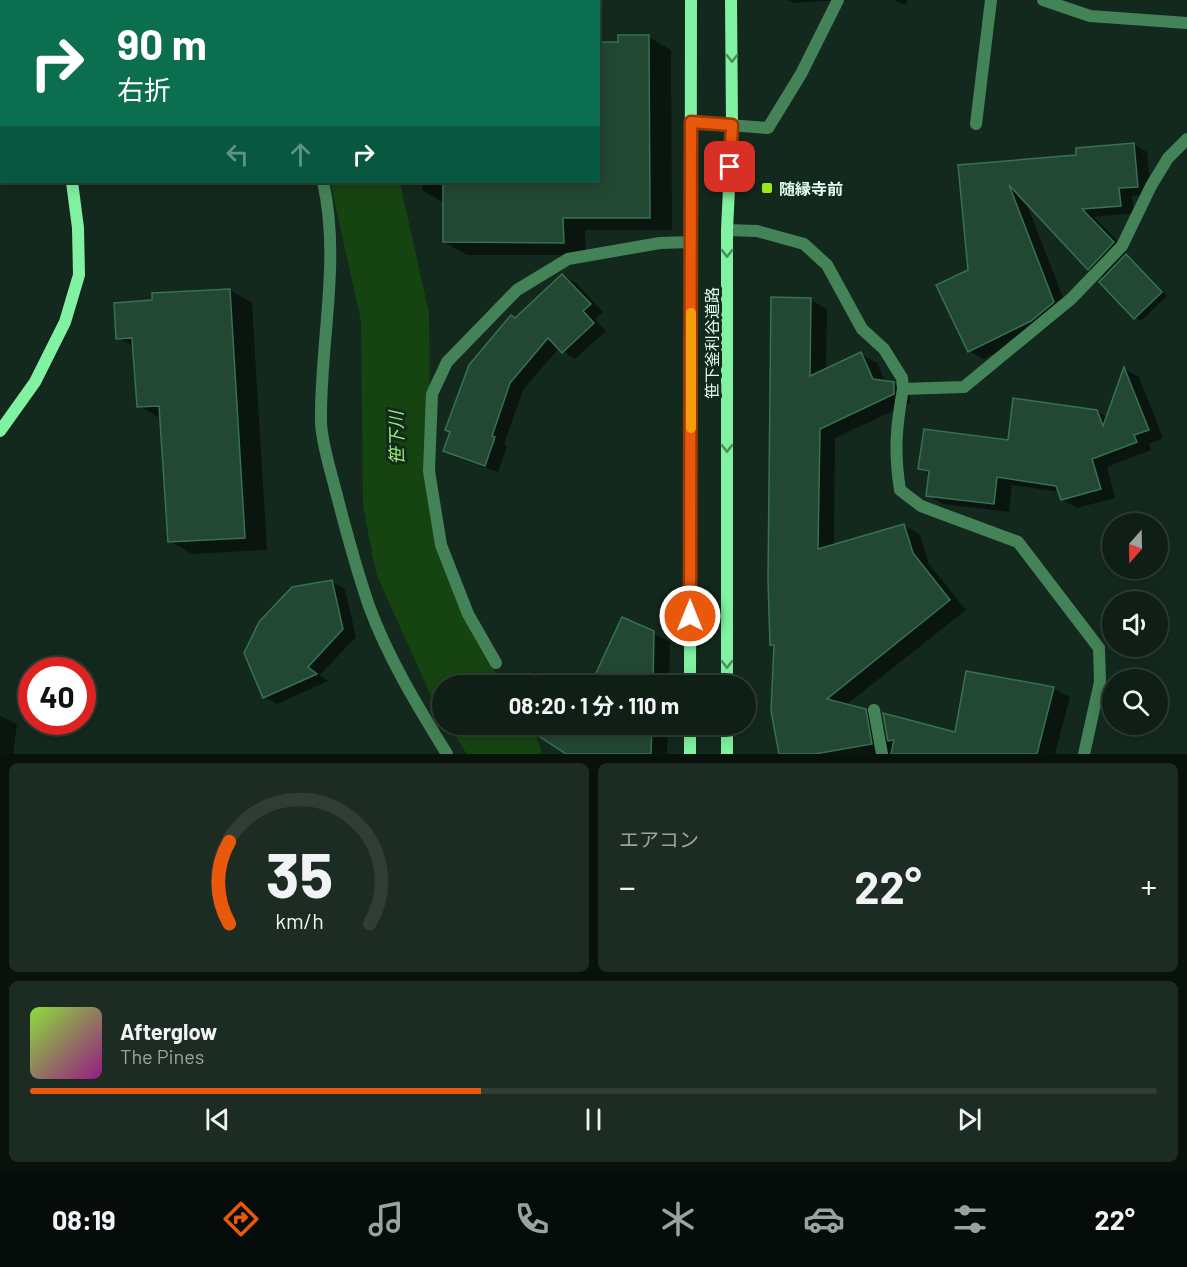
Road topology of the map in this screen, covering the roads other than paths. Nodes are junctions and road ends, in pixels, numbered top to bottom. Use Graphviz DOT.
graph roads {
  1 [pos="691,0"];
  2 [pos="731,0"];
  3 [pos="838,0"];
  4 [pos="991,0"];
  5 [pos="1043,0"];
  6 [pos="1187,22"];
  7 [pos="691,122"];
  8 [pos="976,124"];
  9 [pos="732,125"];
  10 [pos="1187,139"];
  11 [pos="72,183"];
  12 [pos="323,183"];
  13 [pos="728,231"];
  14 [pos="691,242"];
  15 [pos="903,389"];
  16 [pos="0,431"];
  17 [pos="496,663"];
  18 [pos="690,675"];
  19 [pos="727,675"];
  20 [pos="874,710"];
  21 [pos="690,735"];
  22 [pos="727,735"];
  23 [pos="447,754"];
  24 [pos="690,754"];
  25 [pos="727,754"];
  26 [pos="882,754"];
  27 [pos="1084,754"];
  1 -- 7 [label="street, 笹下釜利谷道路"];
  2 -- 9 [label="street, 笹下釜利谷道路, one-way"];
  3 -- 9 [label="street"];
  4 -- 8 [label="street"];
  5 -- 6 [label="street"];
  7 -- 9 [label="street"];
  7 -- 14 [label="street, 笹下釜利谷道路"];
  9 -- 13 [label="street, 笹下釜利谷道路"];
  10 -- 15 [label="street"];
  11 -- 16 [label="street"];
  12 -- 23 [label="street"];
  13 -- 15 [label="street"];
  13 -- 19 [label="street, 笹下釜利谷道路, one-way"];
  14 -- 17 [label="street"];
  14 -- 18 [label="street, 笹下釜利谷道路"];
  15 -- 27 [label="street"];
  20 -- 26 [label="street"];
  21 -- 24 [label="street"];
  22 -- 25 [label="street"];
}
